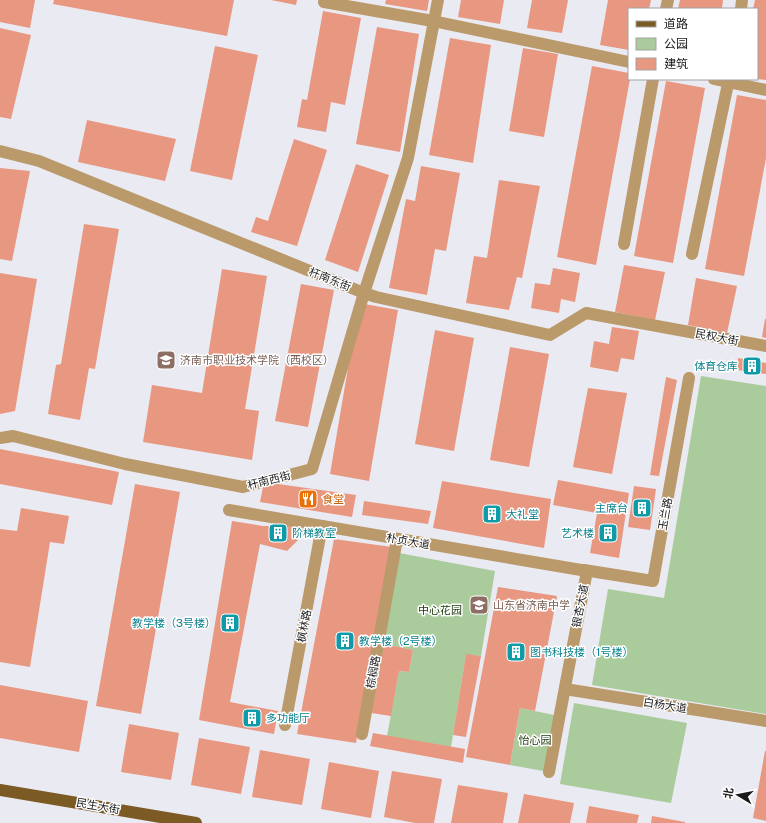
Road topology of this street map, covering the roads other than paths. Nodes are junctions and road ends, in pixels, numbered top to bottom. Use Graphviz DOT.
graph roads {
  1 [pos="438,0"];
  2 [pos="324,2"];
  3 [pos="433,21"];
  4 [pos="628,62"];
  5 [pos="653,80"];
  6 [pos="729,81"];
  7 [pos="766,90"];
  8 [pos="0,151"];
  9 [pos="624,244"];
  10 [pos="692,254"];
  11 [pos="364,293"];
  12 [pos="668,327"];
  13 [pos="766,346"];
  14 [pos="689,378"];
  15 [pos="0,438"];
  16 [pos="229,510"];
  17 [pos="322,526"];
  18 [pos="398,539"];
  19 [pos="585,571"];
  20 [pos="564,689"];
  21 [pos="766,721"];
  22 [pos="285,725"];
  23 [pos="362,734"];
  24 [pos="549,772"];
  25 [pos="0,790"];
  26 [pos="196,823"];
  1 -- 3 [label="street"];
  2 -- 3 [label="street"];
  3 -- 4 [label="street"];
  3 -- 11 [label="street"];
  5 -- 9 [label="street"];
  6 -- 7 [label="street"];
  6 -- 10 [label="street"];
  8 -- 11 [label="street, 杆南东街"];
  11 -- 12 [label="street, 杆南东街"];
  11 -- 15 [label="street, 杆南西街"];
  12 -- 13 [label="street, 民权大街"];
  14 -- 19 [label="street, 玉兰路"];
  16 -- 17 [label="street, 朴贞大道"];
  17 -- 18 [label="street, 朴贞大道"];
  17 -- 22 [label="street, 枫林路"];
  18 -- 19 [label="street, 朴贞大道"];
  18 -- 23 [label="street, 棕榈路"];
  19 -- 20 [label="street, 银杏大道"];
  20 -- 21 [label="street, 白杨大道"];
  20 -- 24 [label="street, 银杏大道"];
  25 -- 26 [label="main road, 民生大街"];
}
